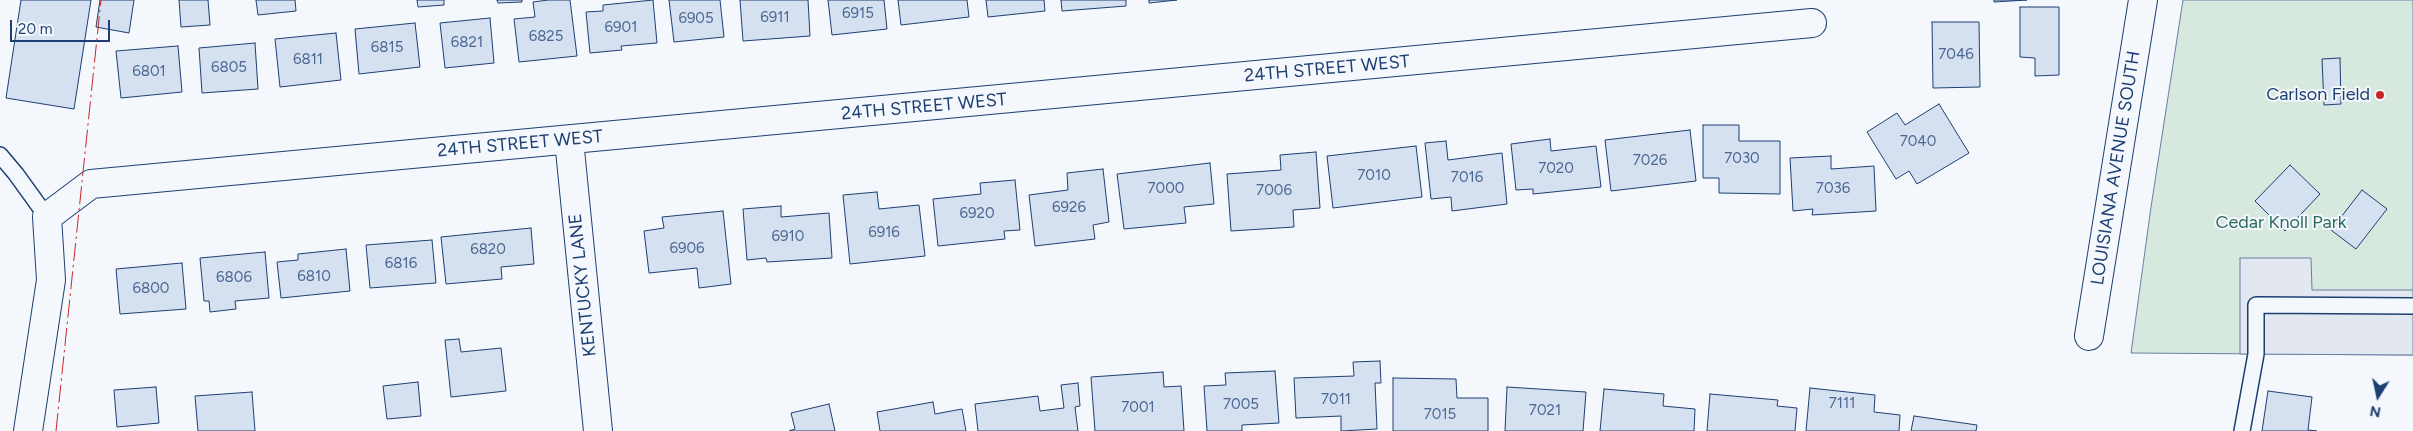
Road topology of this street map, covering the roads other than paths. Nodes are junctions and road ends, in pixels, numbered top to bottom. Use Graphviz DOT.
graph roads {
  1 [pos="2143,0"];
  2 [pos="1812,23"];
  3 [pos="568,140"];
  4 [pos="0,156"];
  5 [pos="47,217"];
  6 [pos="2413,306"];
  7 [pos="2089,336"];
  8 [pos="28,431"];
  9 [pos="598,431"];
  10 [pos="2242,431"];
  1 -- 7 [label="street, LOUISIANA AVENUE SOUTH"];
  2 -- 3 [label="street, 24TH STREET WEST"];
  3 -- 5 [label="street, 24TH STREET WEST"];
  3 -- 9 [label="street, KENTUCKY LANE"];
  4 -- 5 [label="lane"];
  5 -- 8 [label="street"];
  6 -- 10 [label="lane"];
}
